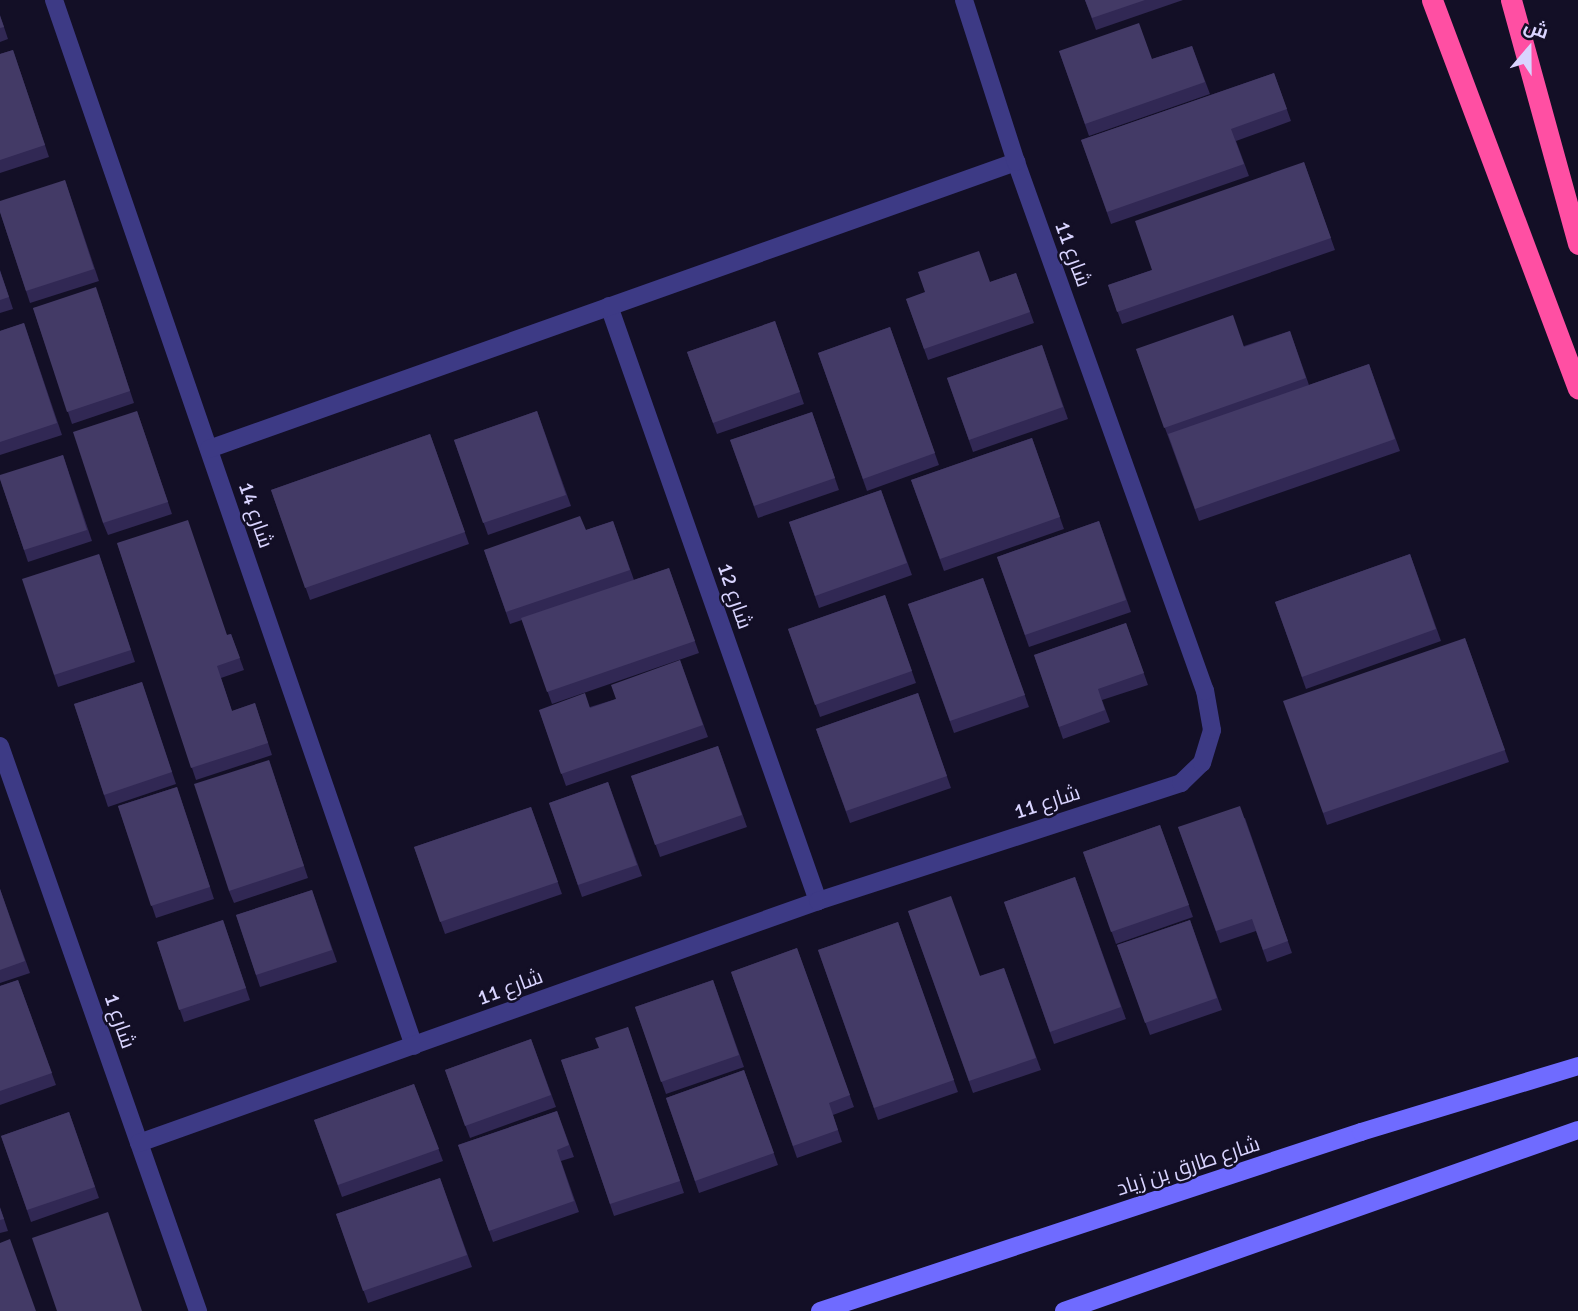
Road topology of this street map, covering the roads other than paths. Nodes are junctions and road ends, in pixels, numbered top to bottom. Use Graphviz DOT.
graph roads {
  1 [pos="54,0"];
  2 [pos="964,0"];
  3 [pos="1432,0"];
  4 [pos="1511,0"];
  5 [pos="1016,162"];
  6 [pos="1578,244"];
  7 [pos="609,306"];
  8 [pos="1578,389"];
  9 [pos="209,449"];
  10 [pos="0,746"];
  11 [pos="818,901"];
  12 [pos="414,1046"];
  13 [pos="1575,1067"];
  14 [pos="1578,1130"];
  15 [pos="139,1143"];
  16 [pos="823,1310"];
  17 [pos="198,1311"];
  18 [pos="862,1311"];
  19 [pos="1064,1311"];
  1 -- 9 [label="street, شارع 14"];
  2 -- 5 [label="street, شارع 11"];
  3 -- 8 [label="highway"];
  4 -- 6 [label="highway"];
  5 -- 7 [label="street"];
  5 -- 11 [label="street, شارع 11"];
  7 -- 9 [label="street"];
  7 -- 11 [label="street, شارع 12"];
  9 -- 12 [label="street, شارع 14"];
  10 -- 15 [label="street, شارع 1"];
  11 -- 12 [label="street, شارع 11"];
  12 -- 15 [label="street, شارع 11"];
  13 -- 16 [label="main road, شارع طارق بن زياد"];
  14 -- 19 [label="main road"];
  15 -- 17 [label="street, شارع 1"];
  16 -- 18 [label="main road"];
}
